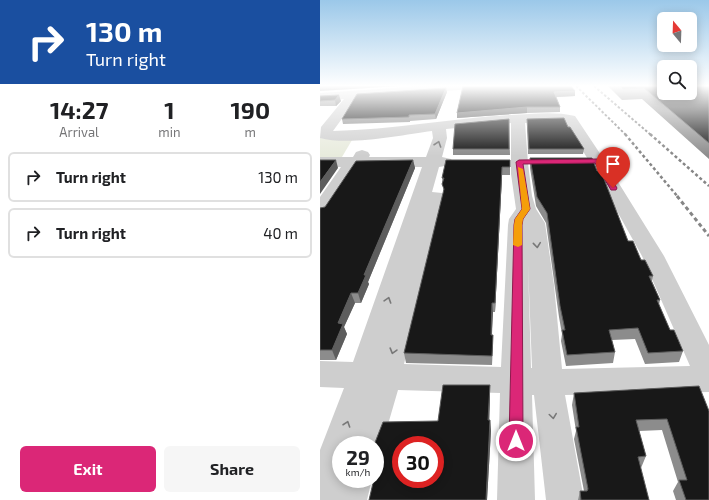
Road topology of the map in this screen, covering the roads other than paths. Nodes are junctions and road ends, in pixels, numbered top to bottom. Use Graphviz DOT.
graph roads {
  1 [pos="344,109"];
  2 [pos="518,119"];
  3 [pos="445,125"];
  4 [pos="369,134"];
  5 [pos="320,162"];
  6 [pos="444,162"];
  7 [pos="353,163"];
  8 [pos="526,209"];
  9 [pos="320,211"];
  10 [pos="320,374"];
  11 [pos="709,375"];
  12 [pos="374,377"];
  13 [pos="709,379"];
  14 [pos="516,382"];
  15 [pos="548,382"];
  16 [pos="366,436"];
  17 [pos="351,488"];
  18 [pos="320,500"];
  19 [pos="348,500"];
  20 [pos="516,500"];
  21 [pos="565,500"];
  1 -- 4 [label="street"];
  2 -- 3 [label="street"];
  2 -- 8 [label="street"];
  2 -- 11 [label="street"];
  3 -- 4 [label="street"];
  3 -- 6 [label="street"];
  4 -- 7 [label="street"];
  5 -- 7 [label="street"];
  6 -- 7 [label="street"];
  6 -- 12 [label="street"];
  7 -- 9 [label="street"];
  8 -- 14 [label="street"];
  8 -- 15 [label="street, one-way"];
  10 -- 12 [label="street"];
  12 -- 14 [label="street"];
  12 -- 16 [label="street"];
  18 -- 12 [label="street, one-way"];
  13 -- 15 [label="street"];
  14 -- 15 [label="street"];
  14 -- 20 [label="street"];
  15 -- 21 [label="street, one-way"];
  17 -- 19 [label="street"];
}
